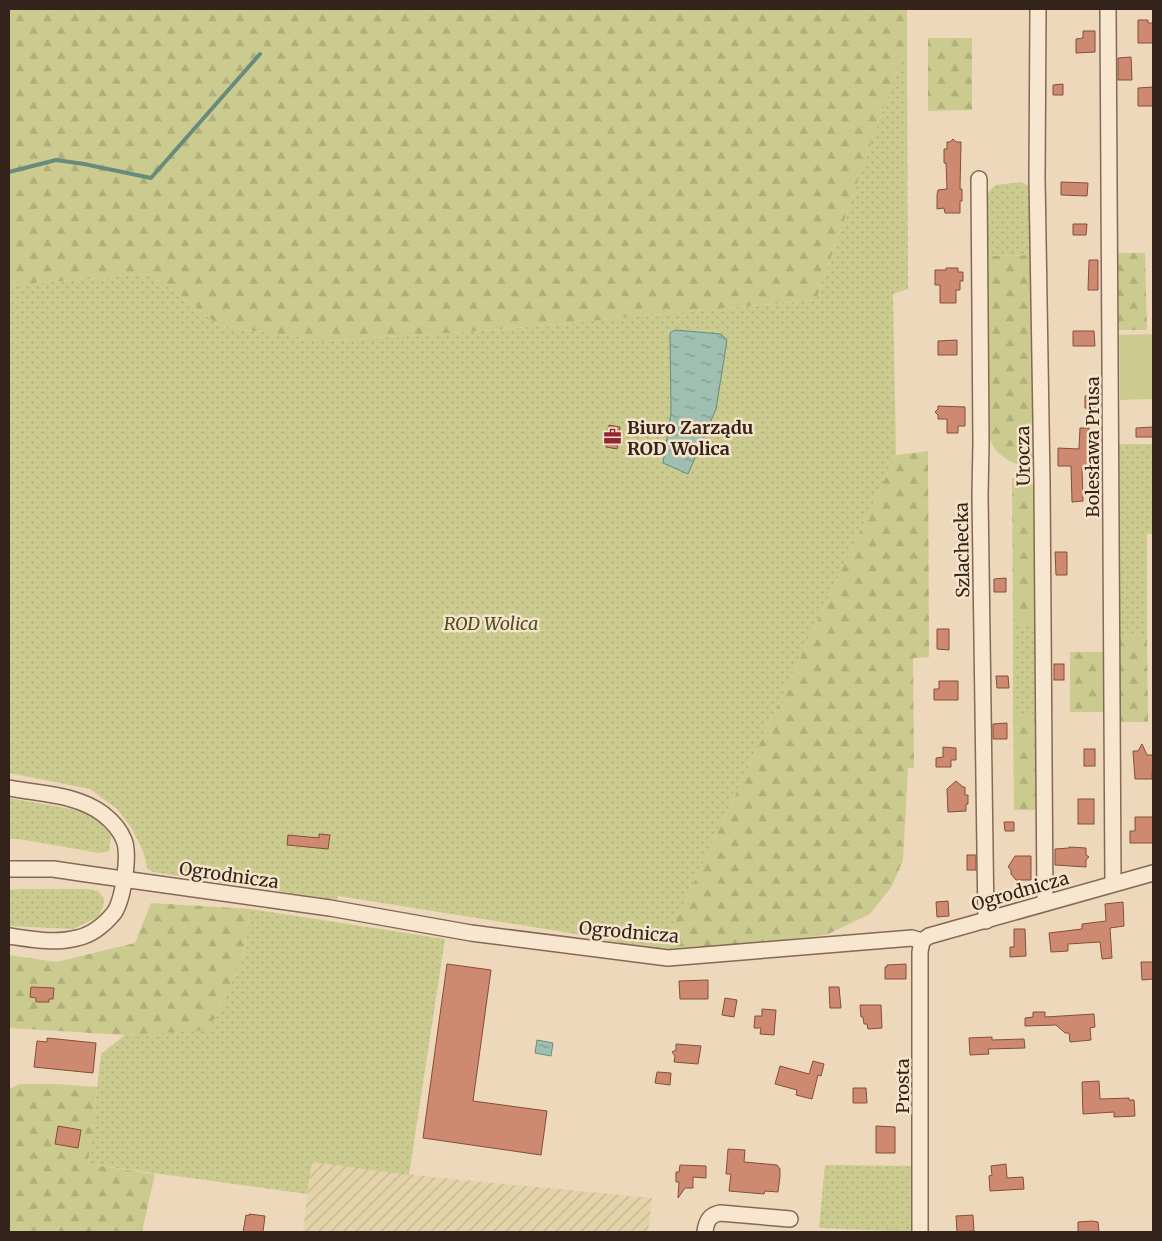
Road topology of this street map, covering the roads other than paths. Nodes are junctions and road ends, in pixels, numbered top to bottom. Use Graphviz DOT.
graph roads {
  1 [pos="1038,9"];
  2 [pos="1108,9"];
  3 [pos="979,179"];
  4 [pos="9,788"];
  5 [pos="9,869"];
  6 [pos="1153,873"];
  7 [pos="124,879"];
  8 [pos="1113,884"];
  9 [pos="1045,903"];
  10 [pos="986,920"];
  11 [pos="9,936"];
  12 [pos="922,941"];
  13 [pos="790,1219"];
  14 [pos="705,1232"];
  15 [pos="920,1232"];
  1 -- 9 [label="street, Urocza"];
  2 -- 8 [label="street, Bolesława Prusa"];
  3 -- 10 [label="street, Szlachecka"];
  4 -- 7 [label="street"];
  5 -- 7 [label="street, Ogrodnicza"];
  6 -- 8 [label="street, Ogrodnicza"];
  7 -- 11 [label="street"];
  7 -- 12 [label="street, Ogrodnicza"];
  8 -- 9 [label="street, Ogrodnicza"];
  9 -- 10 [label="street, Ogrodnicza"];
  10 -- 12 [label="street, Ogrodnicza"];
  12 -- 15 [label="street, Prosta"];
  13 -- 14 [label="street"];
}
